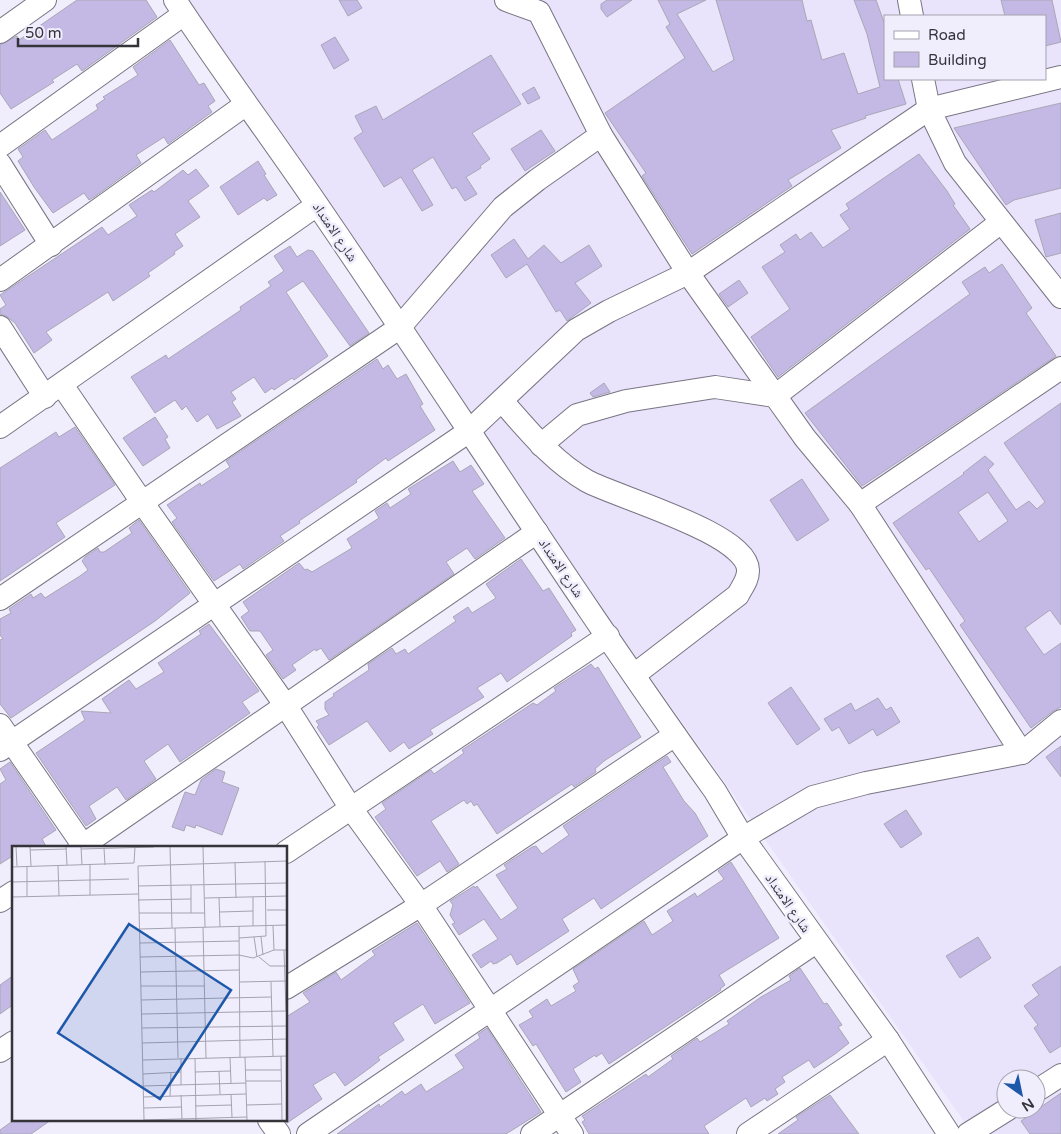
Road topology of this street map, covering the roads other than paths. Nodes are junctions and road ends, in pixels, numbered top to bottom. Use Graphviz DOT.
graph roads {
  1 [pos="45,0"];
  2 [pos="506,0"];
  3 [pos="909,0"];
  4 [pos="180,7"];
  5 [pos="912,15"];
  6 [pos="0,32"];
  7 [pos="1061,77"];
  8 [pos="923,80"];
  9 [pos="246,105"];
  10 [pos="929,109"];
  11 [pos="601,135"];
  12 [pos="0,146"];
  13 [pos="0,164"];
  14 [pos="317,205"];
  15 [pos="1001,222"];
  16 [pos="51,245"];
  17 [pos="688,273"];
  18 [pos="0,280"];
  19 [pos="1061,297"];
  20 [pos="0,327"];
  21 [pos="399,328"];
  22 [pos="1061,368"];
  23 [pos="53,391"];
  24 [pos="775,396"];
  25 [pos="502,401"];
  26 [pos="0,427"];
  27 [pos="468,432"];
  28 [pos="541,445"];
  29 [pos="142,502"];
  30 [pos="860,504"];
  31 [pos="537,532"];
  32 [pos="0,599"];
  33 [pos="213,605"];
  34 [pos="608,636"];
  35 [pos="634,675"];
  36 [pos="286,706"];
  37 [pos="1061,721"];
  38 [pos="675,735"];
  39 [pos="4,739"];
  40 [pos="1022,753"];
  41 [pos="350,807"];
  42 [pos="743,838"];
  43 [pos="81,846"];
  44 [pos="83,846"];
  45 [pos="288,851"];
  46 [pos="12,893"];
  47 [pos="0,901"];
  48 [pos="420,906"];
  49 [pos="816,942"];
  50 [pos="288,987"];
  51 [pos="488,1010"];
  52 [pos="888,1040"];
  53 [pos="12,1043"];
  54 [pos="0,1051"];
  55 [pos="1061,1075"];
  56 [pos="1046,1085"];
  57 [pos="559,1115"];
  58 [pos="996,1116"];
  59 [pos="271,1122"];
  60 [pos="279,1134"];
  61 [pos="308,1134"];
  62 [pos="532,1134"];
  63 [pos="572,1134"];
  64 [pos="748,1134"];
  65 [pos="949,1134"];
  66 [pos="968,1134"];
  1 -- 6 [label="street"];
  2 -- 11 [label="street"];
  3 -- 5 [label="street"];
  4 -- 9 [label="street, شارع الامتداد"];
  4 -- 12 [label="street"];
  7 -- 10 [label="street"];
  8 -- 10 [label="street"];
  9 -- 14 [label="street, شارع الامتداد"];
  9 -- 16 [label="street"];
  10 -- 15 [label="street"];
  10 -- 17 [label="street"];
  11 -- 17 [label="street"];
  11 -- 21 [label="street"];
  13 -- 16 [label="street"];
  14 -- 21 [label="street, شارع الامتداد"];
  14 -- 23 [label="street"];
  15 -- 19 [label="street"];
  15 -- 24 [label="street"];
  16 -- 18 [label="street"];
  17 -- 24 [label="street"];
  17 -- 25 [label="street"];
  20 -- 23 [label="street"];
  21 -- 27 [label="street, شارع الامتداد"];
  21 -- 29 [label="street"];
  22 -- 30 [label="street"];
  23 -- 26 [label="street"];
  23 -- 29 [label="street"];
  24 -- 28 [label="street"];
  24 -- 30 [label="street"];
  25 -- 27 [label="street"];
  25 -- 28 [label="street"];
  27 -- 31 [label="street, شارع الامتداد"];
  27 -- 33 [label="street"];
  28 -- 35 [label="street"];
  29 -- 32 [label="street"];
  29 -- 33 [label="street"];
  30 -- 40 [label="street"];
  31 -- 34 [label="street, شارع الامتداد"];
  31 -- 36 [label="street"];
  33 -- 36 [label="street"];
  33 -- 39 [label="street"];
  34 -- 35 [label="street, شارع الامتداد"];
  34 -- 41 [label="street"];
  35 -- 38 [label="street, شارع الامتداد"];
  36 -- 41 [label="street"];
  36 -- 44 [label="street"];
  37 -- 40 [label="street"];
  38 -- 42 [label="street, شارع الامتداد"];
  38 -- 48 [label="street"];
  39 -- 43 [label="street"];
  40 -- 42 [label="street"];
  41 -- 45 [label="street"];
  41 -- 48 [label="street"];
  42 -- 49 [label="street, شارع الامتداد"];
  42 -- 51 [label="street"];
  46 -- 47 [label="street"];
  48 -- 50 [label="street"];
  48 -- 51 [label="street"];
  49 -- 52 [label="street, شارع الامتداد"];
  49 -- 57 [label="street"];
  51 -- 57 [label="street"];
  51 -- 61 [label="street"];
  52 -- 64 [label="street"];
  52 -- 65 [label="street, شارع الامتداد"];
  53 -- 54 [label="street"];
  55 -- 56 [label="street"];
  57 -- 62 [label="street"];
  57 -- 63 [label="street"];
  58 -- 66 [label="street"];
  59 -- 60 [label="street"];
}
